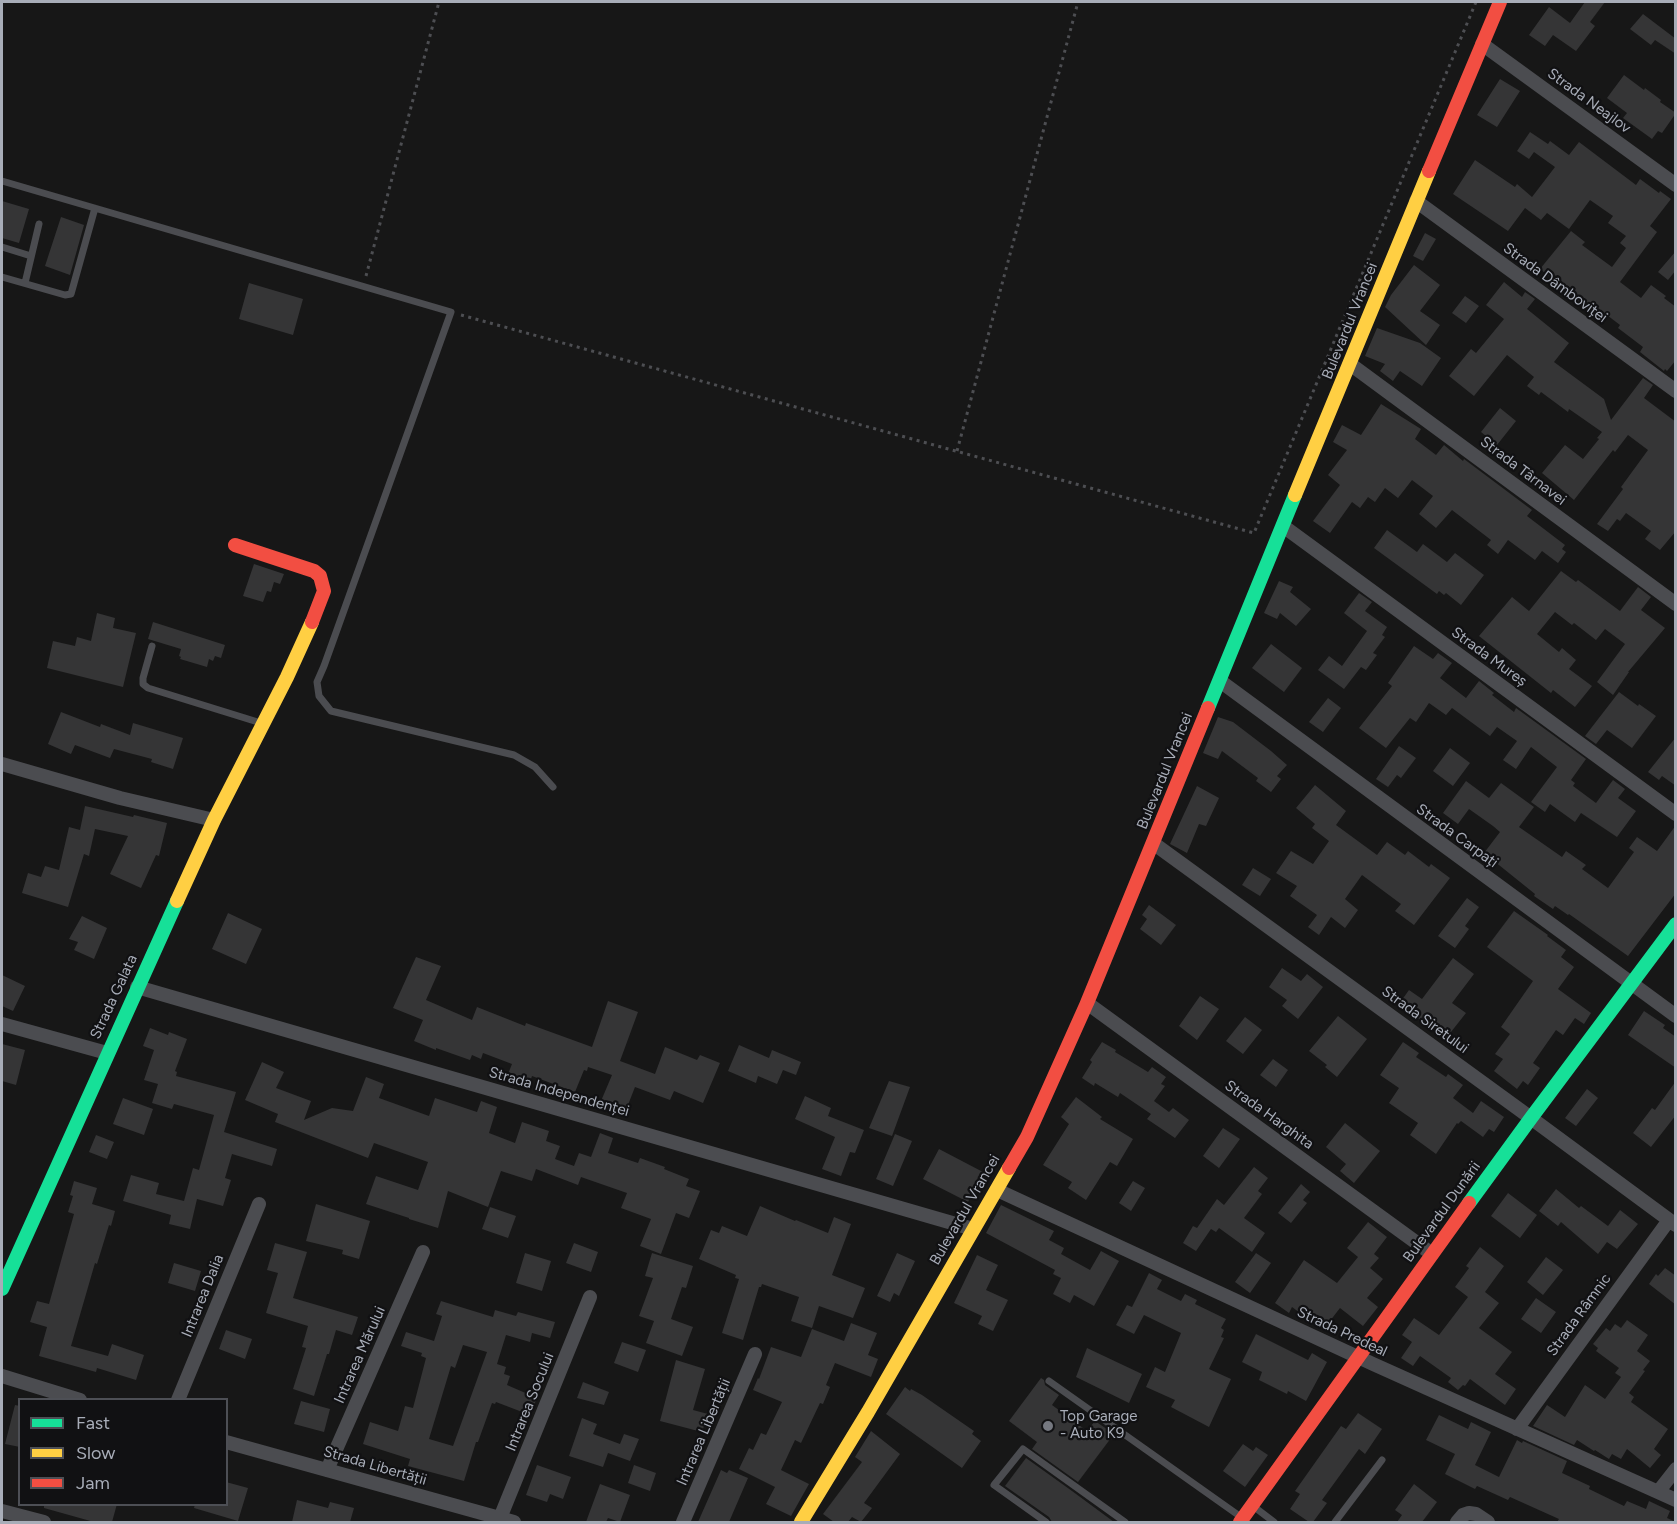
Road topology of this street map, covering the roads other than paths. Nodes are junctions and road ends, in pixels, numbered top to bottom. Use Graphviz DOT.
graph roads {
  1 [pos="1500,2"];
  2 [pos="1482,44"];
  3 [pos="2,181"];
  4 [pos="1676,185"];
  5 [pos="1416,201"];
  6 [pos="95,208"];
  7 [pos="39,224"];
  8 [pos="2,247"];
  9 [pos="31,256"];
  10 [pos="2,277"];
  11 [pos="25,283"];
  12 [pos="1350,364"];
  13 [pos="1676,392"];
  14 [pos="1283,526"];
  15 [pos="235,545"];
  16 [pos="1676,604"];
  17 [pos="152,646"];
  18 [pos="1220,681"];
  19 [pos="263,723"];
  20 [pos="2,764"];
  21 [pos="553,787"];
  22 [pos="1676,814"];
  23 [pos="214,820"];
  24 [pos="1153,843"];
  25 [pos="1676,924"];
  26 [pos="1631,984"];
  27 [pos="137,987"];
  28 [pos="1087,1003"];
  29 [pos="1676,1016"];
  30 [pos="2,1024"];
  31 [pos="106,1053"];
  32 [pos="1531,1118"];
  33 [pos="997,1190"];
  34 [pos="259,1204"];
  35 [pos="1672,1222"];
  36 [pos="973,1229"];
  37 [pos="423,1252"];
  38 [pos="1432,1254"];
  39 [pos="2,1289"];
  40 [pos="590,1297"];
  41 [pos="755,1354"];
  42 [pos="1359,1358"];
  43 [pos="2,1376"];
  44 [pos="1049,1381"];
  45 [pos="74,1398"];
  46 [pos="179,1398"];
  47 [pos="1517,1429"];
  48 [pos="228,1443"];
  49 [pos="1382,1460"];
  50 [pos="1676,1469"];
  51 [pos="327,1470"];
  52 [pos="1658,1492"];
  53 [pos="1676,1500"];
  54 [pos="1253,1506"];
  55 [pos="2,1510"];
  56 [pos="500,1518"];
  57 [pos="1242,1520"];
  58 [pos="44,1522"];
  59 [pos="514,1522"];
  60 [pos="683,1522"];
  61 [pos="801,1522"];
  62 [pos="1046,1522"];
  63 [pos="1125,1522"];
  64 [pos="1274,1522"];
  65 [pos="1335,1522"];
  66 [pos="1457,1522"];
  67 [pos="1488,1522"];
  1 -- 2 [label="street, Bulevardul Vrancei"];
  2 -- 4 [label="street, Strada Neajlov"];
  2 -- 5 [label="street, Bulevardul Vrancei"];
  3 -- 6 [label="lane"];
  5 -- 12 [label="street, Bulevardul Vrancei"];
  5 -- 13 [label="street, Strada Dâmboviței"];
  6 -- 11 [label="lane"];
  6 -- 21 [label="lane"];
  7 -- 9 [label="lane"];
  8 -- 9 [label="lane"];
  9 -- 11 [label="lane"];
  10 -- 11 [label="lane"];
  12 -- 14 [label="street, Bulevardul Vrancei"];
  12 -- 16 [label="street, Strada Târnavei"];
  14 -- 18 [label="street, Bulevardul Vrancei"];
  14 -- 22 [label="street, Strada Mureș"];
  15 -- 19 [label="street, Strada Galata"];
  17 -- 19 [label="lane"];
  18 -- 24 [label="street, Bulevardul Vrancei"];
  18 -- 26 [label="street, Strada Carpați"];
  19 -- 23 [label="street, Strada Galata"];
  20 -- 23 [label="street"];
  23 -- 27 [label="street, Strada Galata"];
  24 -- 28 [label="street, Bulevardul Vrancei"];
  24 -- 32 [label="street, Strada Siretului"];
  25 -- 26 [label="street, Bulevardul Dunării"];
  26 -- 29 [label="street, Strada Carpați"];
  26 -- 32 [label="street, Bulevardul Dunării"];
  27 -- 31 [label="street, Strada Galata"];
  27 -- 36 [label="street, Strada Independenței"];
  28 -- 33 [label="street, Bulevardul Vrancei"];
  28 -- 38 [label="street, Strada Harghita"];
  30 -- 31 [label="street"];
  31 -- 39 [label="street, Strada Galata"];
  32 -- 35 [label="street, Strada Siretului"];
  32 -- 38 [label="street, Bulevardul Dunării"];
  33 -- 36 [label="street, Bulevardul Vrancei"];
  33 -- 42 [label="street, Strada Predeal"];
  34 -- 46 [label="street, Intrarea Dalia"];
  35 -- 47 [label="street, Strada Râmnic"];
  36 -- 61 [label="street, Bulevardul Vrancei"];
  37 -- 51 [label="street, Intrarea Mărului"];
  38 -- 42 [label="street, Bulevardul Dunării"];
  40 -- 56 [label="street, Intrarea Socului"];
  41 -- 60 [label="street, Intrarea Libertății"];
  42 -- 47 [label="street, Strada Predeal"];
  42 -- 54 [label="street, Bulevardul Dunării"];
  43 -- 45 [label="street"];
  44 -- 57 [label="lane"];
  47 -- 52 [label="street, Strada Predeal"];
  48 -- 51 [label="street, Strada Libertății"];
  49 -- 65 [label="lane"];
  50 -- 52 [label="street"];
  51 -- 56 [label="street, Strada Libertății"];
  52 -- 53 [label="street, Strada Predeal"];
  54 -- 57 [label="street, Bulevardul Dunării"];
  54 -- 64 [label="lane"];
  55 -- 58 [label="street"];
  56 -- 59 [label="street, Strada Libertății"];
  62 -- 63 [label="lane"];
  66 -- 67 [label="street"];
}
